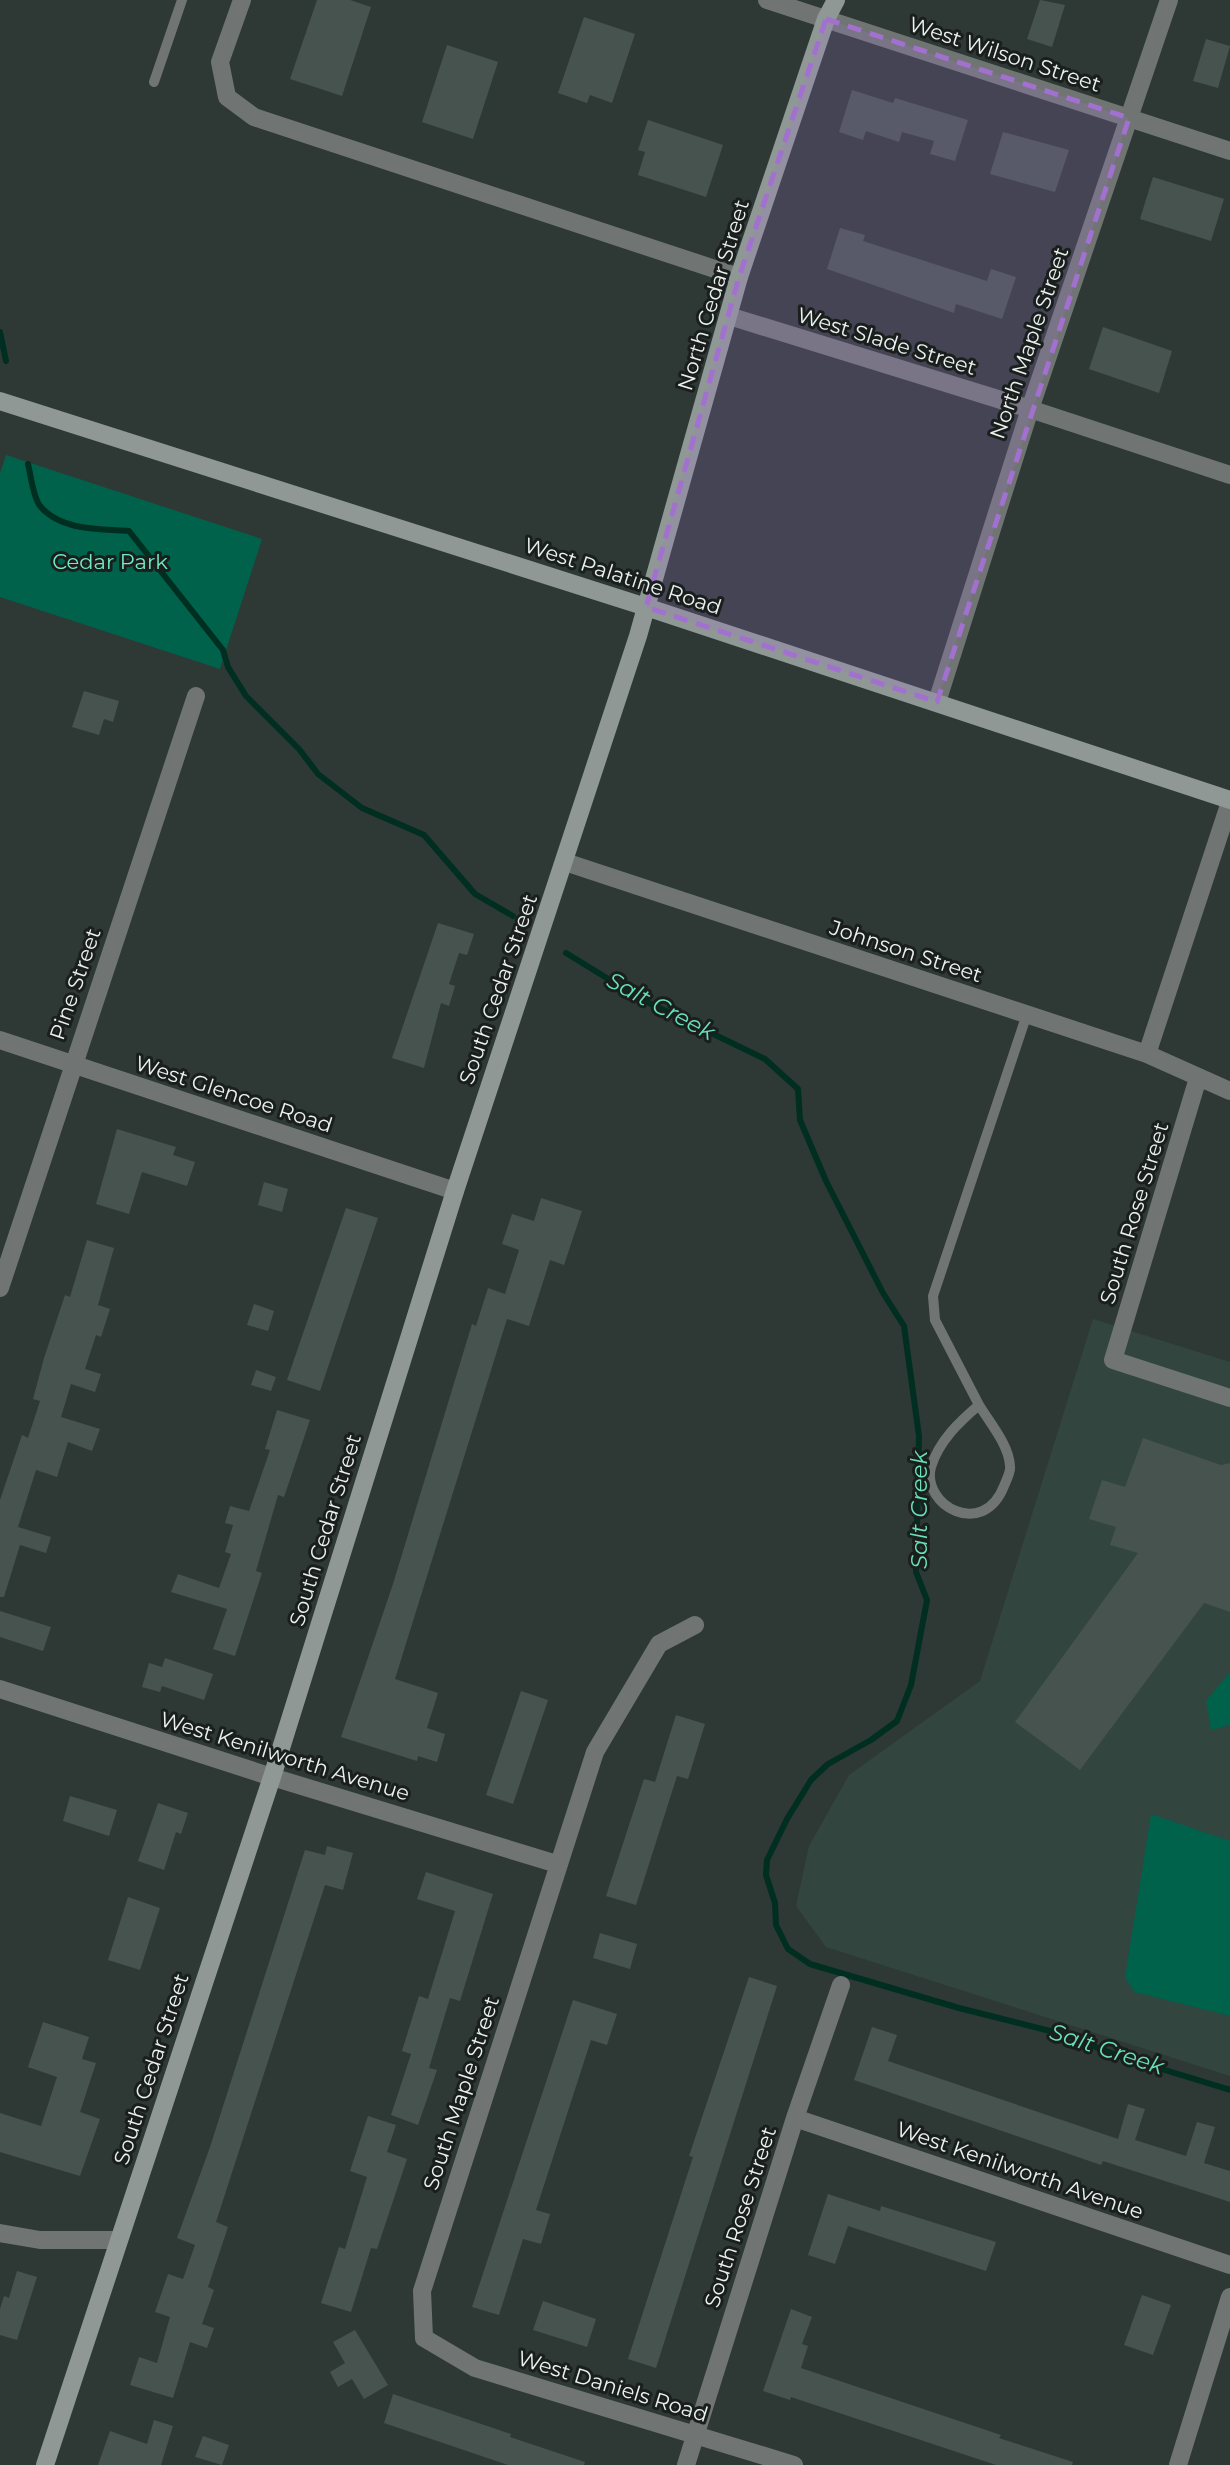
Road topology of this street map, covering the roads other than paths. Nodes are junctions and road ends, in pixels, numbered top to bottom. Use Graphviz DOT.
graph roads {
  1 [pos="182,0"];
  2 [pos="242,0"];
  3 [pos="767,0"];
  4 [pos="836,0"];
  5 [pos="1169,0"];
  6 [pos="826,19"];
  7 [pos="155,82"];
  8 [pos="1129,118"];
  9 [pos="1230,151"];
  10 [pos="739,277"];
  11 [pos="729,316"];
  12 [pos="0,401"];
  13 [pos="1030,409"];
  14 [pos="1230,475"];
  15 [pos="646,607"];
  16 [pos="196,696"];
  17 [pos="937,702"];
  18 [pos="1230,801"];
  19 [pos="565,862"];
  20 [pos="1027,1014"];
  21 [pos="0,1041"];
  22 [pos="1147,1054"];
  23 [pos="72,1064"];
  24 [pos="1198,1079"];
  25 [pos="1230,1091"];
  26 [pos="455,1191"];
  27 [pos="0,1288"];
  28 [pos="1230,1398"];
  29 [pos="979,1405"];
  30 [pos="695,1625"];
  31 [pos="0,1689"];
  32 [pos="272,1777"];
  33 [pos="557,1864"];
  34 [pos="841,1985"];
  35 [pos="795,2118"];
  36 [pos="0,2233"];
  37 [pos="118,2240"];
  38 [pos="1230,2265"];
  39 [pos="1230,2297"];
  40 [pos="424,2338"];
  41 [pos="694,2434"];
  42 [pos="45,2465"];
  43 [pos="686,2465"];
  44 [pos="794,2465"];
  45 [pos="1178,2465"];
  1 -- 7 [label="lane"];
  2 -- 10 [label="street"];
  3 -- 6 [label="street, West Wilson Street"];
  4 -- 6 [label="street, North Cedar Street"];
  5 -- 8 [label="street, North Maple Street"];
  6 -- 8 [label="street, West Wilson Street"];
  6 -- 10 [label="street, North Cedar Street"];
  8 -- 9 [label="street, West Wilson Street"];
  8 -- 13 [label="street, North Maple Street"];
  10 -- 11 [label="street, North Cedar Street"];
  11 -- 13 [label="street, West Slade Street"];
  11 -- 15 [label="street, North Cedar Street"];
  12 -- 15 [label="street, West Palatine Road"];
  13 -- 14 [label="street, West Slade Street"];
  13 -- 17 [label="street, North Maple Street"];
  15 -- 17 [label="street, West Palatine Road"];
  15 -- 19 [label="street, South Cedar Street"];
  16 -- 23 [label="street, Pine Street"];
  17 -- 18 [label="street, West Palatine Road"];
  18 -- 22 [label="street"];
  19 -- 20 [label="street, Johnson Street"];
  19 -- 26 [label="street, South Cedar Street"];
  20 -- 22 [label="street, Johnson Street"];
  20 -- 29 [label="lane"];
  21 -- 23 [label="street, West Glencoe Road"];
  22 -- 24 [label="street, Johnson Street"];
  23 -- 26 [label="street, West Glencoe Road"];
  23 -- 27 [label="street, Pine Street"];
  24 -- 25 [label="street, Johnson Street"];
  24 -- 28 [label="street, South Rose Street"];
  26 -- 32 [label="street, South Cedar Street"];
  29 -- 29 [label="lane"];
  30 -- 33 [label="street, South Maple Street"];
  31 -- 32 [label="street, West Kenilworth Avenue"];
  32 -- 33 [label="street, West Kenilworth Avenue"];
  32 -- 37 [label="street, South Cedar Street"];
  33 -- 40 [label="street, South Maple Street"];
  34 -- 35 [label="street, South Rose Street"];
  35 -- 38 [label="street, West Kenilworth Avenue"];
  35 -- 41 [label="street, South Rose Street"];
  36 -- 37 [label="street"];
  37 -- 42 [label="street, South Cedar Street"];
  39 -- 45 [label="street"];
  40 -- 41 [label="street, West Daniels Road"];
  41 -- 43 [label="street, South Rose Street"];
  41 -- 44 [label="street, West Daniels Road"];
}
